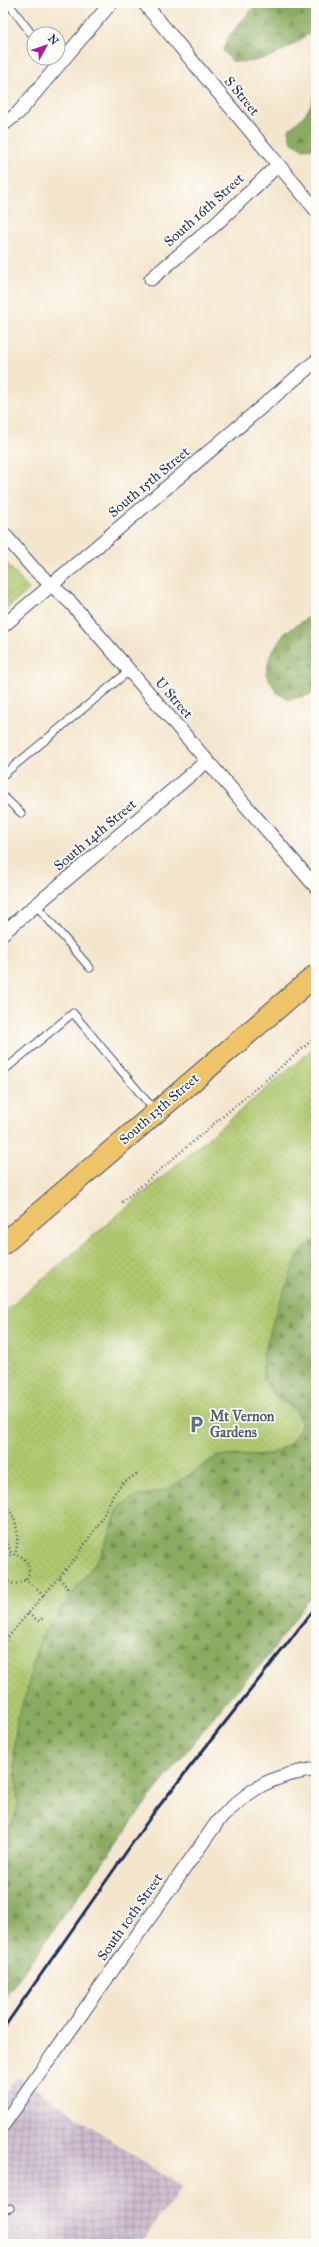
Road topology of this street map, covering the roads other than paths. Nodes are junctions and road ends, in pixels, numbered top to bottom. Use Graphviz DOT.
graph roads {
  1 [pos="8,3"];
  2 [pos="111,3"];
  3 [pos="144,3"];
  4 [pos="26,27"];
  5 [pos="66,50"];
  6 [pos="52,66"];
  7 [pos="3,125"];
  8 [pos="278,164"];
  9 [pos="316,210"];
  10 [pos="151,279"];
  11 [pos="316,361"];
  12 [pos="3,534"];
  13 [pos="52,586"];
  14 [pos="3,626"];
  15 [pos="129,670"];
  16 [pos="207,761"];
  17 [pos="3,775"];
  18 [pos="3,796"];
  19 [pos="21,813"];
  20 [pos="316,887"];
  21 [pos="36,905"];
  22 [pos="3,933"];
  23 [pos="90,968"];
  24 [pos="316,975"];
  25 [pos="3,1070"];
  26 [pos="156,1112"];
  27 [pos="3,1244"];
  28 [pos="316,1769"];
  29 [pos="3,2125"];
  30 [pos="10,2208"];
  31 [pos="3,2210"];
  1 -- 4 [label="lane"];
  2 -- 5 [label="street"];
  3 -- 8 [label="street, S Street"];
  6 -- 7 [label="street"];
  8 -- 9 [label="street, S Street"];
  8 -- 10 [label="street, South 16th Street"];
  11 -- 13 [label="street, South 15th Street"];
  12 -- 13 [label="street, U Street"];
  13 -- 14 [label="street, South 15th Street"];
  13 -- 15 [label="street, U Street"];
  15 -- 16 [label="street, U Street"];
  15 -- 17 [label="lane"];
  16 -- 20 [label="street, U Street"];
  16 -- 21 [label="street, South 14th Street"];
  18 -- 19 [label="lane"];
  21 -- 22 [label="street, South 14th Street"];
  21 -- 23 [label="lane"];
  24 -- 26 [label="main road, South 13th Street"];
  25 -- 26 [label="lane"];
  26 -- 27 [label="main road, South 13th Street"];
  28 -- 29 [label="street, South 10th Street"];
  30 -- 31 [label="lane"];
}
